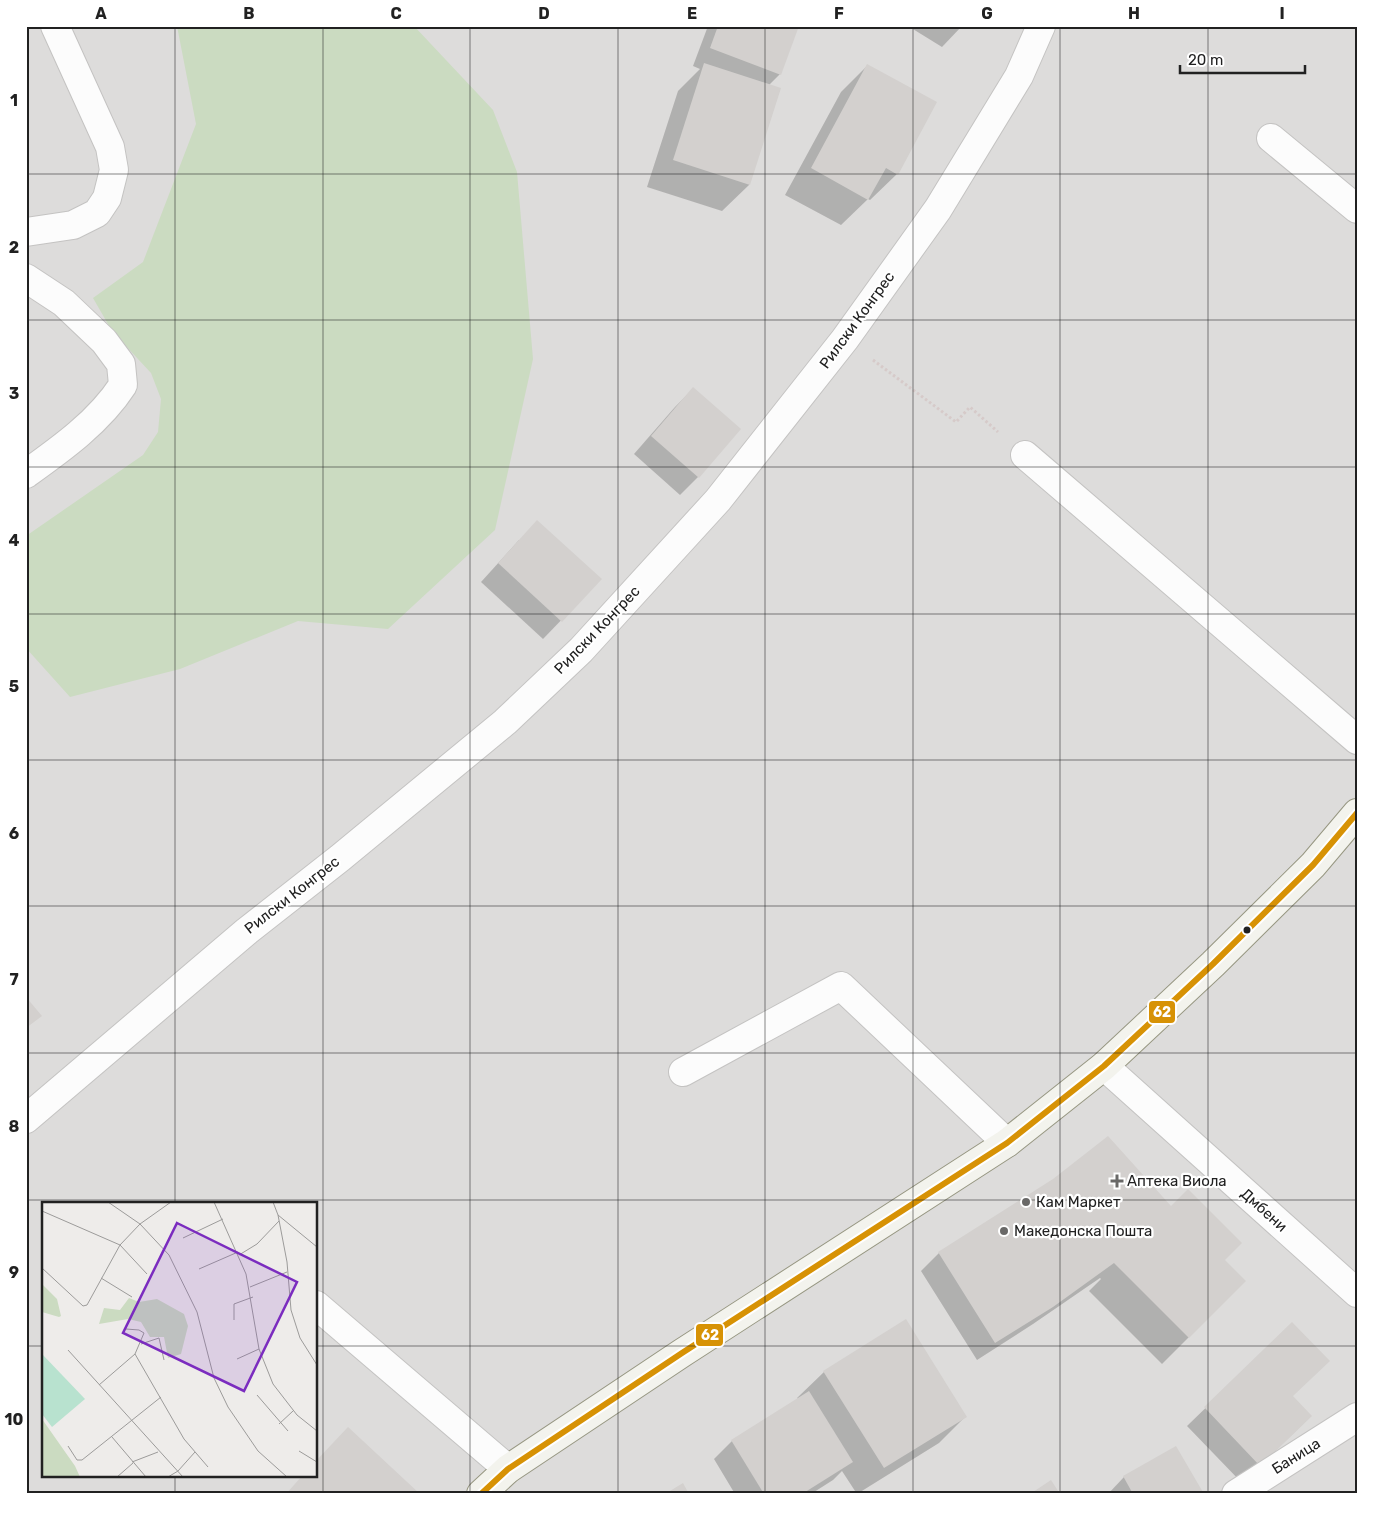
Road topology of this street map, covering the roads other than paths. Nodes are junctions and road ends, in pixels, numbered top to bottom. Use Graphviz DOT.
graph roads {
  1 [pos="55,26"];
  2 [pos="1041,26"];
  3 [pos="1271,138"];
  4 [pos="1357,209"];
  5 [pos="26,232"];
  6 [pos="26,278"];
  7 [pos="1025,455"];
  8 [pos="26,474"];
  9 [pos="1357,740"];
  10 [pos="1357,813"];
  11 [pos="1104,1066"];
  12 [pos="683,1072"];
  13 [pos="26,1119"];
  14 [pos="1007,1143"];
  15 [pos="1357,1293"];
  16 [pos="318,1308"];
  17 [pos="1357,1417"];
  18 [pos="508,1468"];
  19 [pos="480,1494"];
  20 [pos="1236,1494"];
  1 -- 5 [label="street"];
  2 -- 13 [label="street, Рилски Конгрес"];
  3 -- 4 [label="street"];
  6 -- 8 [label="street"];
  7 -- 9 [label="street"];
  10 -- 11 [label="street"];
  11 -- 14 [label="street"];
  11 -- 15 [label="street, Дмбени"];
  12 -- 14 [label="street"];
  14 -- 18 [label="street"];
  16 -- 18 [label="street"];
  17 -- 20 [label="street, Баница"];
  18 -- 19 [label="street"];
}
